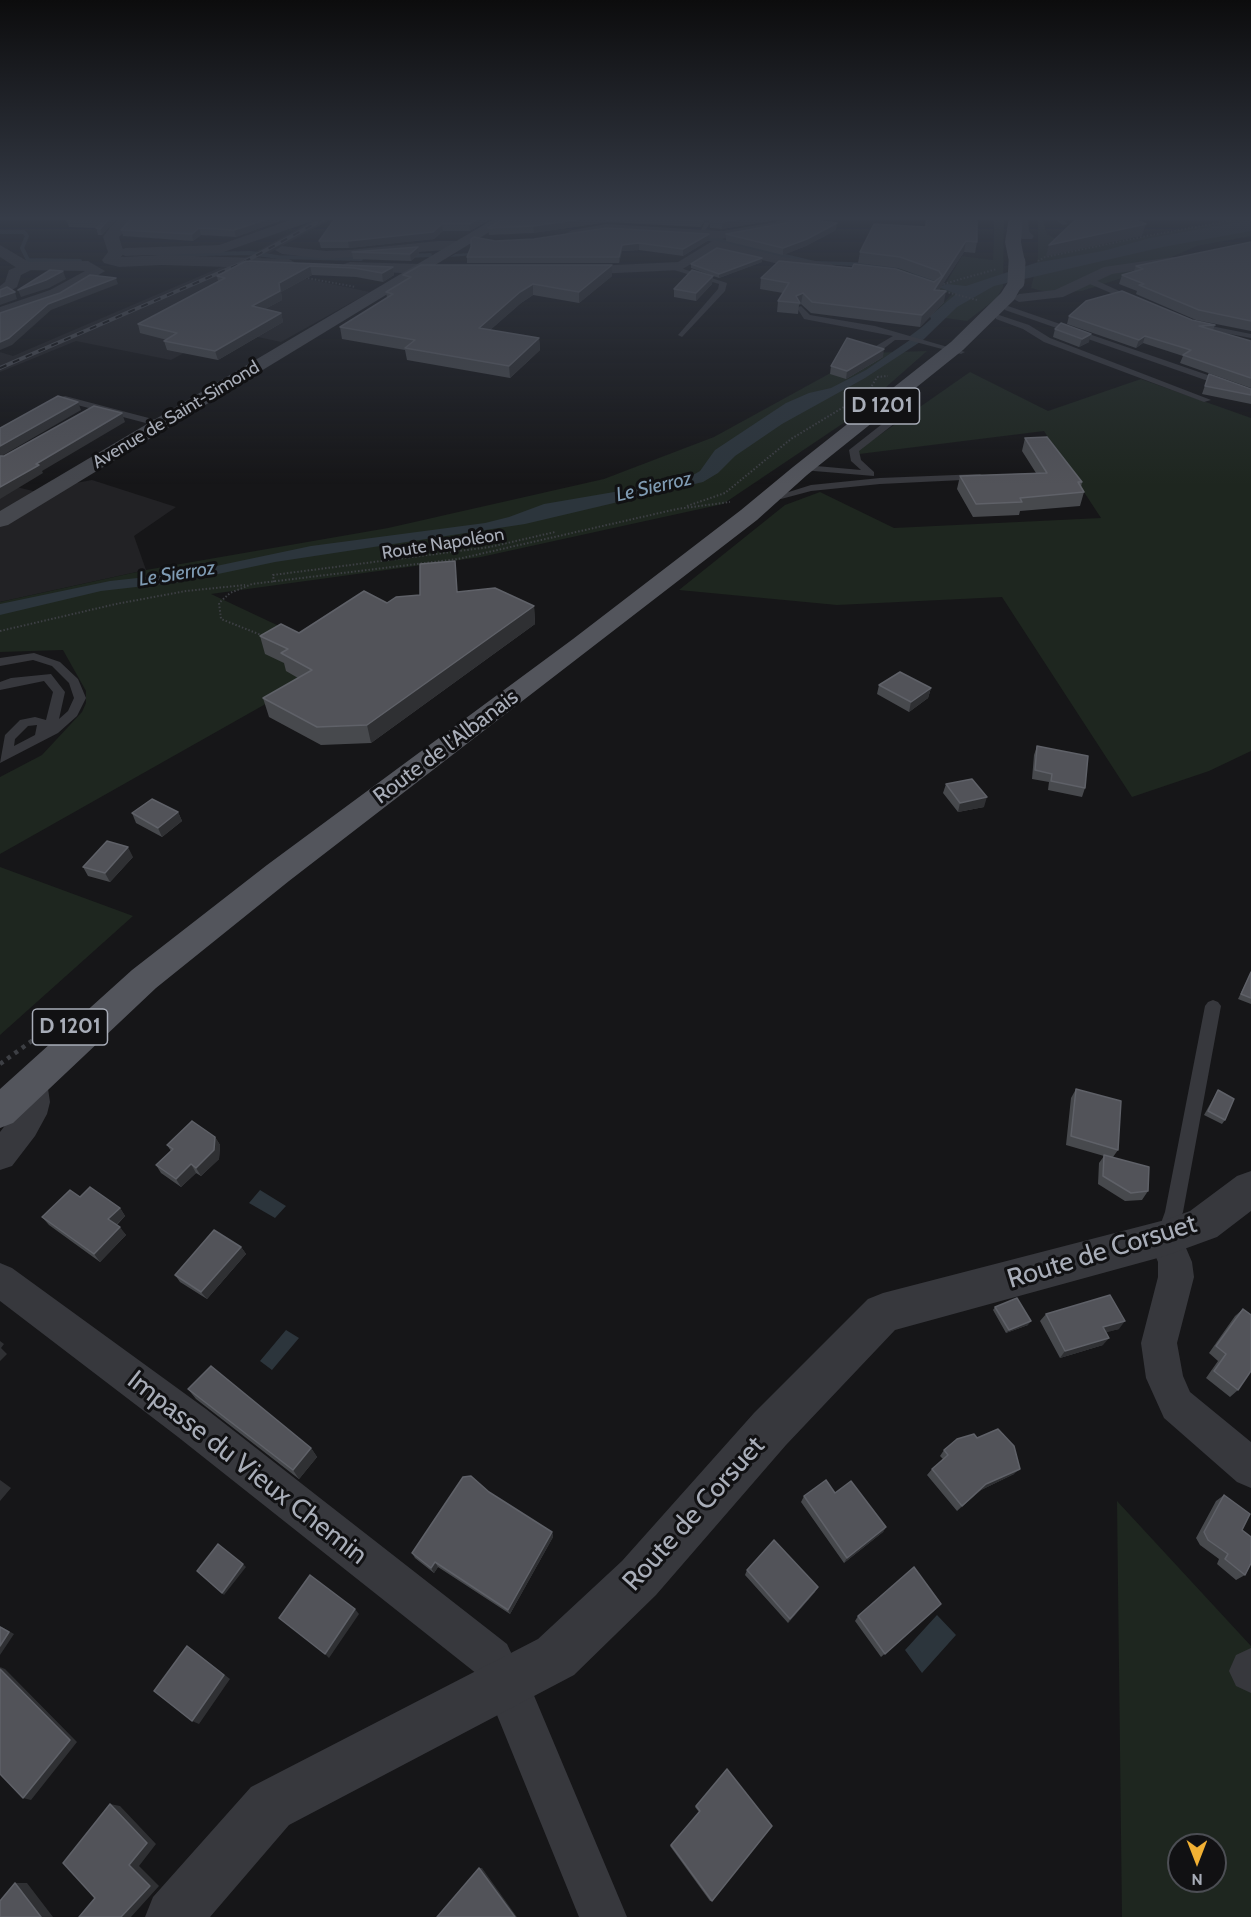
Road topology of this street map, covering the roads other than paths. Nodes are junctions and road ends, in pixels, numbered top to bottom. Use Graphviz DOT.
graph roads {
  1 [pos="19,306"];
  2 [pos="357,306"];
  3 [pos="706,306"];
  4 [pos="998,306"];
  5 [pos="1004,306"];
  6 [pos="1019,306"];
  7 [pos="1040,306"];
  8 [pos="801,308"];
  9 [pos="0,313"];
  10 [pos="1189,322"];
  11 [pos="682,335"];
  12 [pos="1251,336"];
  13 [pos="905,338"];
  14 [pos="879,348"];
  15 [pos="957,351"];
  16 [pos="1251,393"];
  17 [pos="65,399"];
  18 [pos="904,399"];
  19 [pos="1207,400"];
  20 [pos="99,407"];
  21 [pos="89,413"];
  22 [pos="161,424"];
  23 [pos="812,470"];
  24 [pos="868,472"];
  25 [pos="986,477"];
  26 [pos="880,481"];
  27 [pos="854,484"];
  28 [pos="781,496"];
  29 [pos="740,508"];
  30 [pos="0,520"];
  31 [pos="0,662"];
  32 [pos="0,686"];
  33 [pos="42,736"];
  34 [pos="3,757"];
  35 [pos="1213,1006"];
  36 [pos="15,1081"];
  37 [pos="0,1112"];
  38 [pos="0,1156"];
  39 [pos="1251,1188"];
  40 [pos="1165,1238"];
  41 [pos="0,1280"];
  42 [pos="1251,1468"];
  43 [pos="499,1671"];
  44 [pos="173,1917"];
  45 [pos="603,1917"];
  1 -- 9 [label="street"];
  2 -- 22 [label="main road, Avenue de Saint-Simond"];
  3 -- 11 [label="lane"];
  4 -- 15 [label="main road, D 1201"];
  5 -- 15 [label="main road, D 1201"];
  6 -- 19 [label="lane"];
  7 -- 16 [label="lane"];
  8 -- 13 [label="lane"];
  10 -- 12 [label="lane"];
  13 -- 14 [label="lane"];
  13 -- 15 [label="lane"];
  15 -- 18 [label="main road, D 1201"];
  15 -- 23 [label="main road, D 1201"];
  17 -- 20 [label="lane"];
  18 -- 23 [label="main road, D 1201"];
  18 -- 24 [label="lane"];
  20 -- 21 [label="lane"];
  20 -- 22 [label="lane"];
  22 -- 30 [label="main road, Avenue de Saint-Simond"];
  23 -- 24 [label="lane"];
  23 -- 27 [label="lane"];
  23 -- 28 [label="main road, D 1201"];
  23 -- 29 [label="main road, D 1201"];
  24 -- 26 [label="lane"];
  25 -- 26 [label="lane"];
  26 -- 27 [label="lane"];
  27 -- 28 [label="lane"];
  28 -- 29 [label="main road, D 1201"];
  29 -- 36 [label="main road, Route de l'Albanais / D 1201"];
  31 -- 33 [label="lane"];
  32 -- 33 [label="lane"];
  33 -- 34 [label="lane"];
  33 -- 34 [label="lane"];
  35 -- 40 [label="lane"];
  36 -- 37 [label="main road, Route de l'Albanais / D 1201"];
  36 -- 38 [label="street"];
  39 -- 40 [label="street, Route de Corsuet"];
  40 -- 42 [label="street"];
  40 -- 43 [label="street, Route de Corsuet"];
  41 -- 43 [label="street, Impasse du Vieux Chemin"];
  43 -- 44 [label="street, Route de Corsuet"];
  43 -- 45 [label="street"];
}
